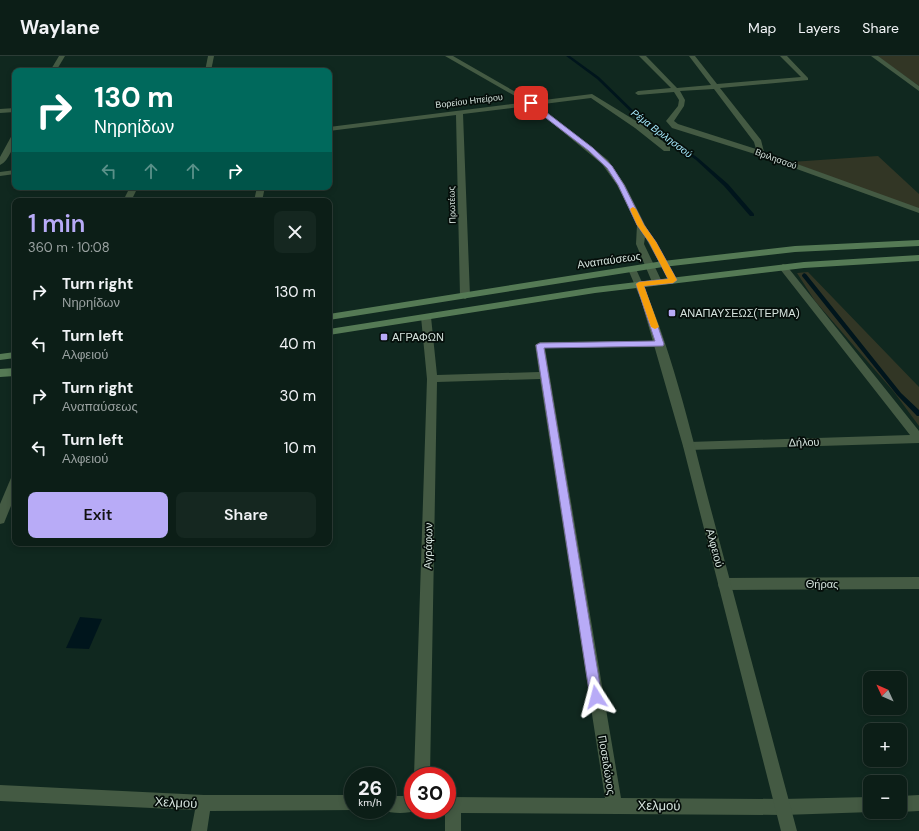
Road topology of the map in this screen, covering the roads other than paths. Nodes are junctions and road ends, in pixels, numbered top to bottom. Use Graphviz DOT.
graph roads {
  1 [pos="62,56"];
  2 [pos="211,56"];
  3 [pos="448,56"];
  4 [pos="642,56"];
  5 [pos="692,56"];
  6 [pos="783,56"];
  7 [pos="874,56"];
  8 [pos="55,68"];
  9 [pos="209,68"];
  10 [pos="715,86"];
  11 [pos="919,89"];
  12 [pos="676,90"];
  13 [pos="638,93"];
  14 [pos="531,103"];
  15 [pos="12,110"];
  16 [pos="0,111"];
  17 [pos="459,113"];
  18 [pos="332,129"];
  19 [pos="12,142"];
  20 [pos="667,149"];
  21 [pos="761,153"];
  22 [pos="0,163"];
  23 [pos="12,172"];
  24 [pos="0,174"];
  25 [pos="919,211"];
  26 [pos="641,225"];
  27 [pos="919,243"];
  28 [pos="919,258"];
  29 [pos="663,264"];
  30 [pos="650,266"];
  31 [pos="783,267"];
  32 [pos="632,269"];
  33 [pos="673,280"];
  34 [pos="657,282"];
  35 [pos="639,284"];
  36 [pos="465,296"];
  37 [pos="332,317"];
  38 [pos="426,317"];
  39 [pos="332,332"];
  40 [pos="660,344"];
  41 [pos="12,355"];
  42 [pos="0,357"];
  43 [pos="12,372"];
  44 [pos="0,373"];
  45 [pos="544,375"];
  46 [pos="432,379"];
  47 [pos="919,439"];
  48 [pos="689,446"];
  49 [pos="12,489"];
  50 [pos="0,519"];
  51 [pos="919,583"];
  52 [pos="724,584"];
  53 [pos="422,767"];
  54 [pos="0,793"];
  55 [pos="204,803"];
  56 [pos="344,803"];
  57 [pos="919,803"];
  58 [pos="863,804"];
  59 [pos="907,804"];
  60 [pos="456,805"];
  61 [pos="614,805"];
  62 [pos="783,806"];
  63 [pos="452,819"];
  64 [pos="199,831"];
  65 [pos="453,831"];
  66 [pos="789,831"];
  1 -- 8 [label="street"];
  2 -- 9 [label="street"];
  3 -- 14 [label="street"];
  4 -- 12 [label="street"];
  5 -- 10 [label="street"];
  6 -- 10 [label="street"];
  7 -- 11 [label="street"];
  10 -- 12 [label="street"];
  10 -- 21 [label="street"];
  12 -- 13 [label="street"];
  12 -- 21 [label="street, Βριλησσού"];
  14 -- 17 [label="street, Βορείου Ηπείρου"];
  14 -- 20 [label="street, Βορείου Ηπείρου"];
  14 -- 26 [label="street"];
  15 -- 16 [label="street"];
  17 -- 18 [label="street, Βορείου Ηπείρου"];
  17 -- 36 [label="street, Πρωτέως"];
  19 -- 22 [label="street"];
  21 -- 25 [label="street, Βριλησσού"];
  23 -- 24 [label="street"];
  26 -- 29 [label="street"];
  26 -- 30 [label="street"];
  27 -- 29 [label="main road, Αναπαύσεως"];
  28 -- 31 [label="main road"];
  29 -- 30 [label="main road, Αναπαύσεως"];
  29 -- 33 [label="street"];
  30 -- 32 [label="main road, Αναπαύσεως"];
  30 -- 34 [label="street"];
  31 -- 33 [label="main road"];
  31 -- 47 [label="street"];
  32 -- 35 [label="street, Αλφειού"];
  32 -- 36 [label="main road, Αναπαύσεως"];
  33 -- 34 [label="main road"];
  34 -- 35 [label="main road"];
  35 -- 38 [label="main road"];
  35 -- 40 [label="street, Αλφειού"];
  36 -- 37 [label="main road, Αναπαύσεως"];
  38 -- 39 [label="main road"];
  38 -- 46 [label="street, Αγράφων"];
  40 -- 45 [label="street, Ποσειδώνος"];
  40 -- 48 [label="street, Αλφειού"];
  41 -- 42 [label="main road"];
  43 -- 44 [label="main road"];
  45 -- 46 [label="street"];
  45 -- 61 [label="street, Ποσειδώνος"];
  46 -- 53 [label="street, Αγράφων"];
  47 -- 48 [label="street, Δήλου"];
  48 -- 52 [label="street, Αλφειού"];
  49 -- 50 [label="street"];
  51 -- 52 [label="street, Θήρας"];
  52 -- 62 [label="street, Αλφειού"];
  54 -- 55 [label="street, Χελμού"];
  55 -- 56 [label="street, Χελμού"];
  55 -- 64 [label="street"];
  57 -- 59 [label="street"];
  58 -- 62 [label="street, Χελμού"];
  60 -- 61 [label="street, Χελμού"];
  61 -- 62 [label="street, Χελμού"];
  62 -- 66 [label="street, Αλφειού"];
  63 -- 65 [label="street"];
}
